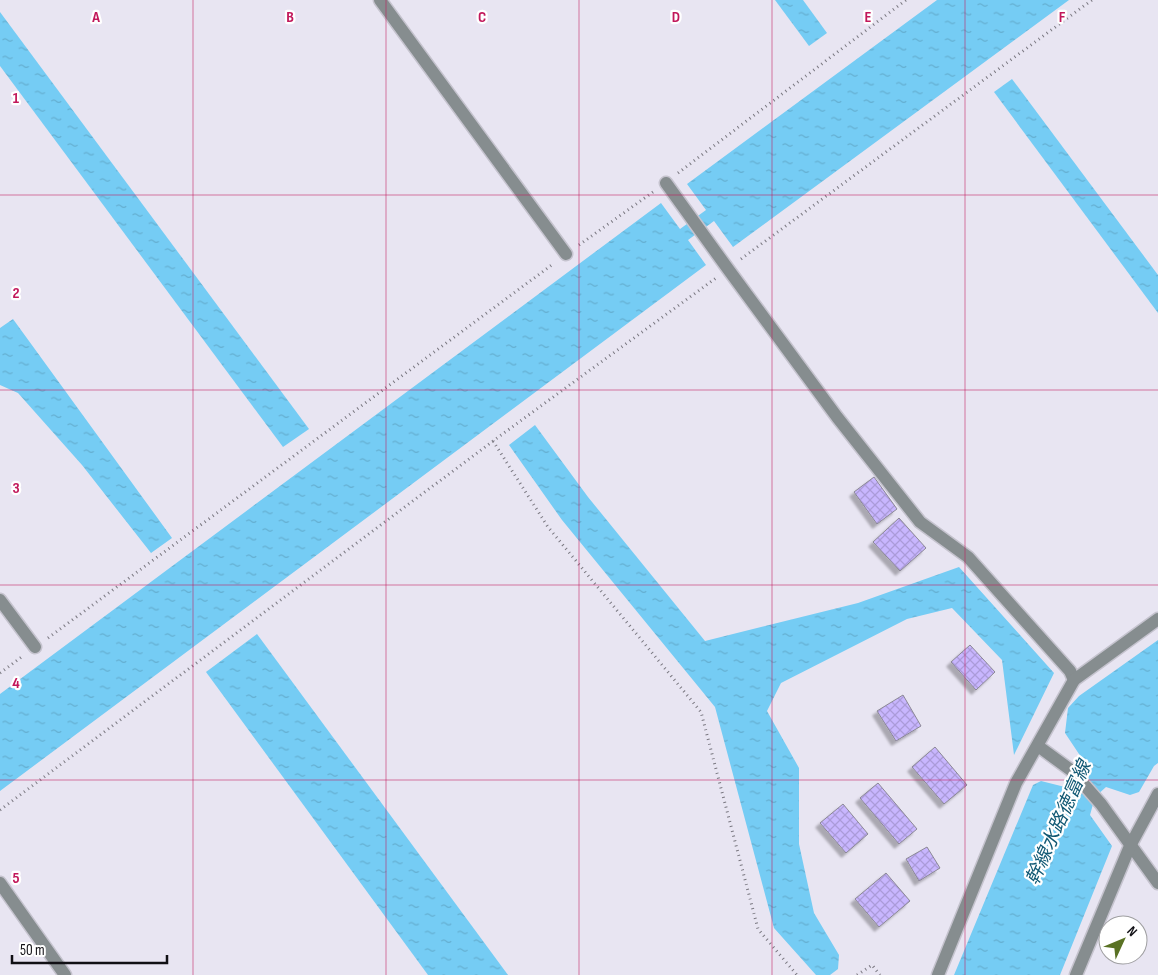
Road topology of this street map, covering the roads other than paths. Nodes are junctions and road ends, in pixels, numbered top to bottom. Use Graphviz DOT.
graph roads {
  1 [pos="380,0"];
  2 [pos="666,183"];
  3 [pos="566,254"];
  4 [pos="0,600"];
  5 [pos="1158,619"];
  6 [pos="35,647"];
  7 [pos="1074,680"];
  8 [pos="1038,746"];
  9 [pos="1158,794"];
  10 [pos="1130,846"];
  11 [pos="0,883"];
  12 [pos="1158,883"];
  13 [pos="65,975"];
  14 [pos="938,975"];
  15 [pos="1076,975"];
  1 -- 3 [label="street"];
  2 -- 7 [label="street"];
  4 -- 6 [label="street"];
  5 -- 7 [label="street"];
  7 -- 8 [label="street"];
  8 -- 10 [label="street"];
  8 -- 14 [label="street"];
  9 -- 10 [label="street"];
  10 -- 12 [label="street"];
  10 -- 15 [label="street"];
  11 -- 13 [label="street"];
}
